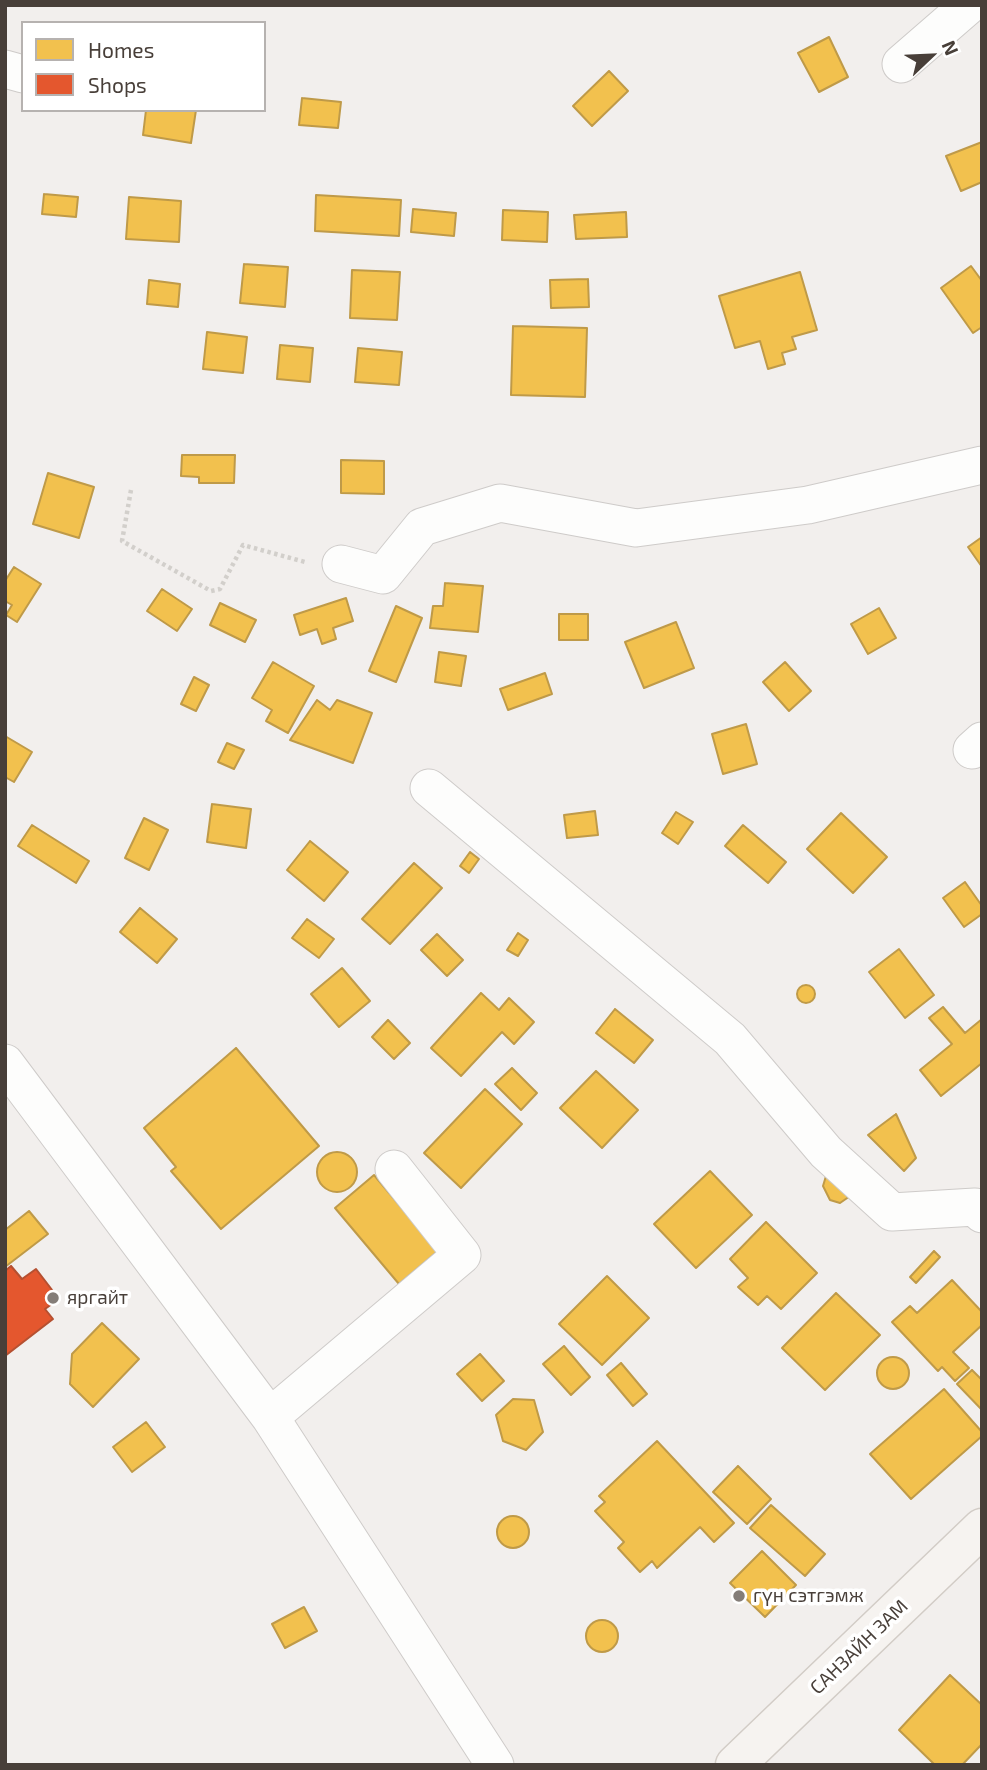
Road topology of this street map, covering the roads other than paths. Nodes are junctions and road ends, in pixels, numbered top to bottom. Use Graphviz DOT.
graph roads {
  1 [pos="969,5"];
  2 [pos="901,64"];
  3 [pos="982,465"];
  4 [pos="341,564"];
  5 [pos="429,788"];
  6 [pos="5,1063"];
  7 [pos="394,1169"];
  8 [pos="982,1214"];
  9 [pos="270,1417"];
  10 [pos="982,1528"];
  11 [pos="495,1765"];
  12 [pos="735,1765"];
  1 -- 2 [label="street"];
  3 -- 4 [label="street"];
  5 -- 8 [label="street"];
  6 -- 9 [label="street"];
  7 -- 9 [label="street"];
  9 -- 11 [label="street"];
  10 -- 12 [label="main road, САНЗАЙН ЗАМ"];
}
